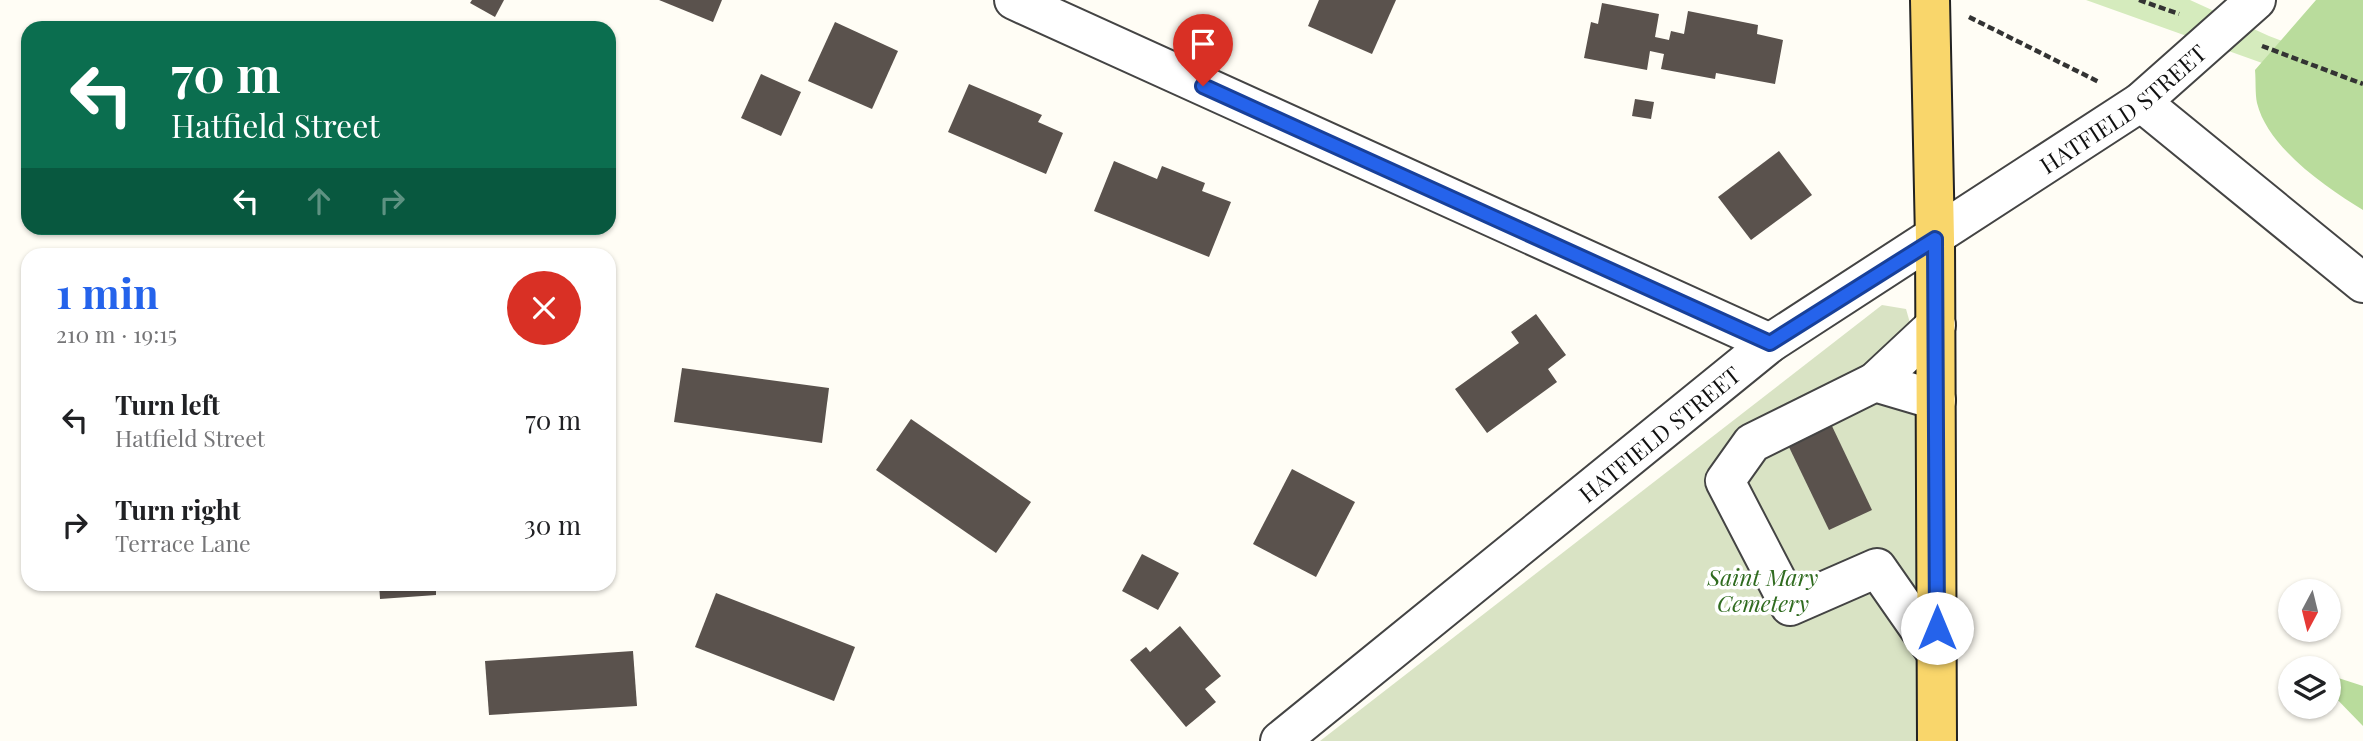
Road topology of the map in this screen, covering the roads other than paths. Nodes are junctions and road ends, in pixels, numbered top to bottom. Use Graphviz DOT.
graph roads {
  1 [pos="1014,0"];
  2 [pos="2256,0"];
  3 [pos="1945,6"];
  4 [pos="2141,102"];
  5 [pos="1935,239"];
  6 [pos="2363,283"];
  7 [pos="1936,325"];
  8 [pos="1770,343"];
  9 [pos="1875,382"];
  10 [pos="1936,400"];
  11 [pos="1937,654"];
  12 [pos="1280,741"];
  13 [pos="1937,741"];
  1 -- 8 [label="street"];
  2 -- 4 [label="street, HATFIELD STREET"];
  3 -- 5 [label="main road"];
  4 -- 5 [label="street, HATFIELD STREET"];
  4 -- 6 [label="street"];
  5 -- 7 [label="main road"];
  5 -- 8 [label="street, HATFIELD STREET"];
  7 -- 9 [label="street"];
  7 -- 10 [label="main road"];
  8 -- 12 [label="street, HATFIELD STREET"];
  9 -- 10 [label="street"];
  9 -- 11 [label="street"];
  10 -- 11 [label="main road"];
  11 -- 13 [label="main road"];
}
